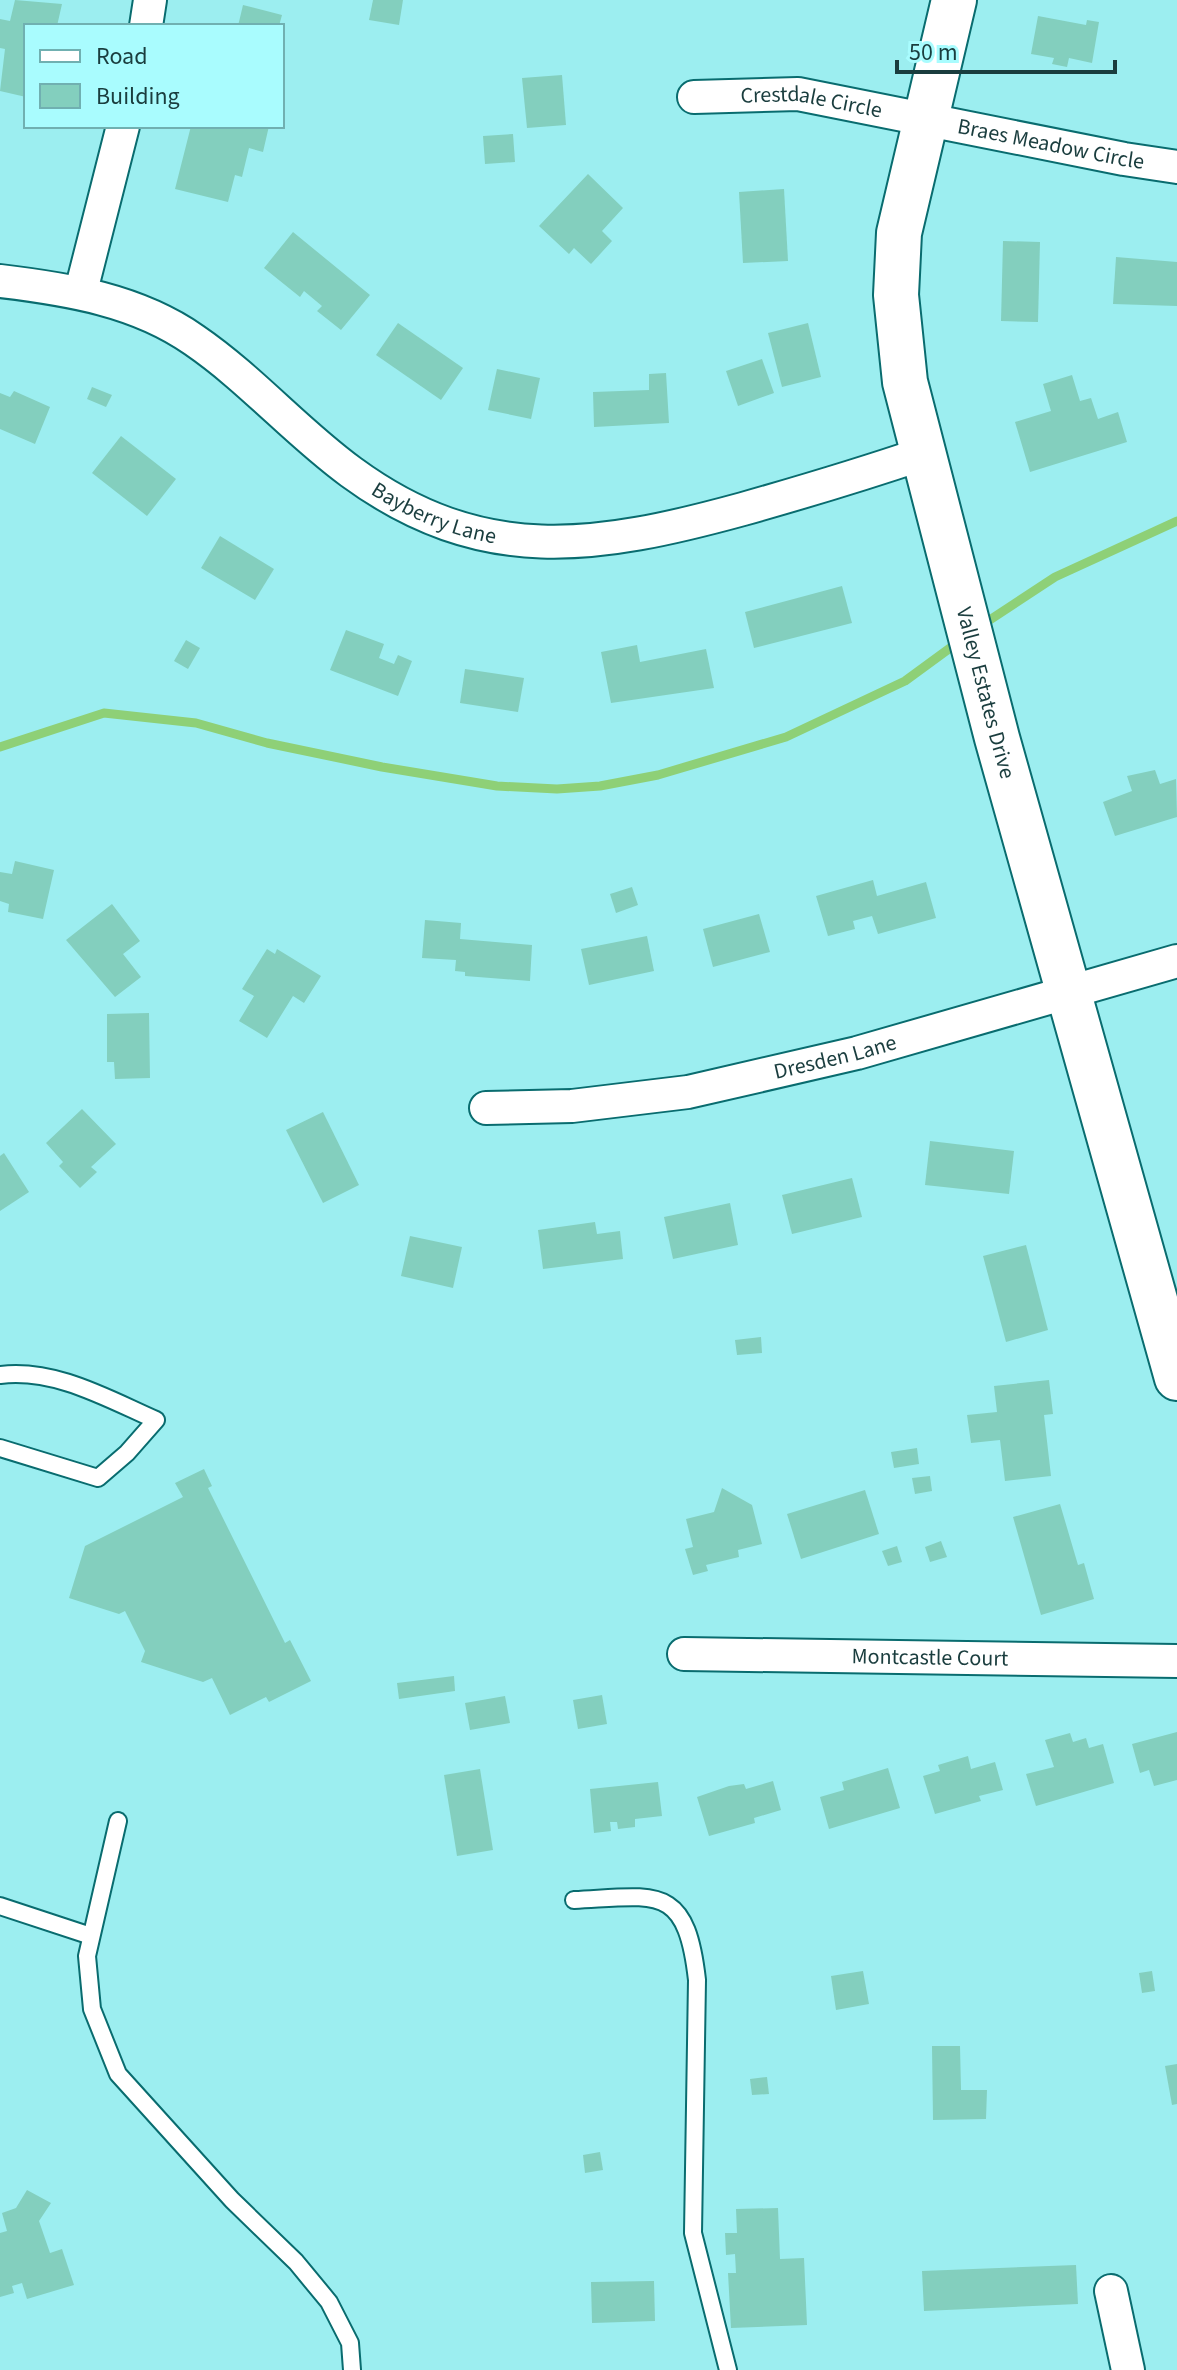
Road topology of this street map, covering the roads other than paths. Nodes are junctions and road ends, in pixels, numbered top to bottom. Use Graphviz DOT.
graph roads {
  1 [pos="150,0"];
  2 [pos="954,0"];
  3 [pos="146,24"];
  4 [pos="694,97"];
  5 [pos="927,119"];
  6 [pos="122,128"];
  7 [pos="1177,167"];
  8 [pos="0,281"];
  9 [pos="81,291"];
  10 [pos="922,454"];
  11 [pos="1177,961"];
  12 [pos="1070,994"];
  13 [pos="486,1108"];
  14 [pos="0,1375"];
  15 [pos="1177,1378"];
  16 [pos="0,1448"];
  17 [pos="684,1654"];
  18 [pos="1177,1661"];
  19 [pos="118,1821"];
  20 [pos="574,1900"];
  21 [pos="0,1906"];
  22 [pos="91,1936"];
  23 [pos="1111,2291"];
  24 [pos="352,2370"];
  25 [pos="728,2370"];
  26 [pos="1128,2370"];
  1 -- 3 [label="street"];
  2 -- 5 [label="street, Valley Estates Drive"];
  4 -- 5 [label="street, Crestdale Circle"];
  5 -- 7 [label="street, Braes Meadow Circle"];
  5 -- 10 [label="street, Valley Estates Drive"];
  6 -- 9 [label="street"];
  8 -- 9 [label="street, Bayberry Lane"];
  9 -- 10 [label="street, Bayberry Lane"];
  10 -- 12 [label="street, Valley Estates Drive"];
  11 -- 12 [label="street, Dresden Lane"];
  12 -- 13 [label="street, Dresden Lane"];
  12 -- 15 [label="street, Valley Estates Drive"];
  14 -- 16 [label="lane"];
  17 -- 18 [label="street, Montcastle Court"];
  19 -- 22 [label="lane"];
  20 -- 25 [label="lane"];
  21 -- 22 [label="lane"];
  22 -- 24 [label="lane"];
  23 -- 26 [label="street"];
}
